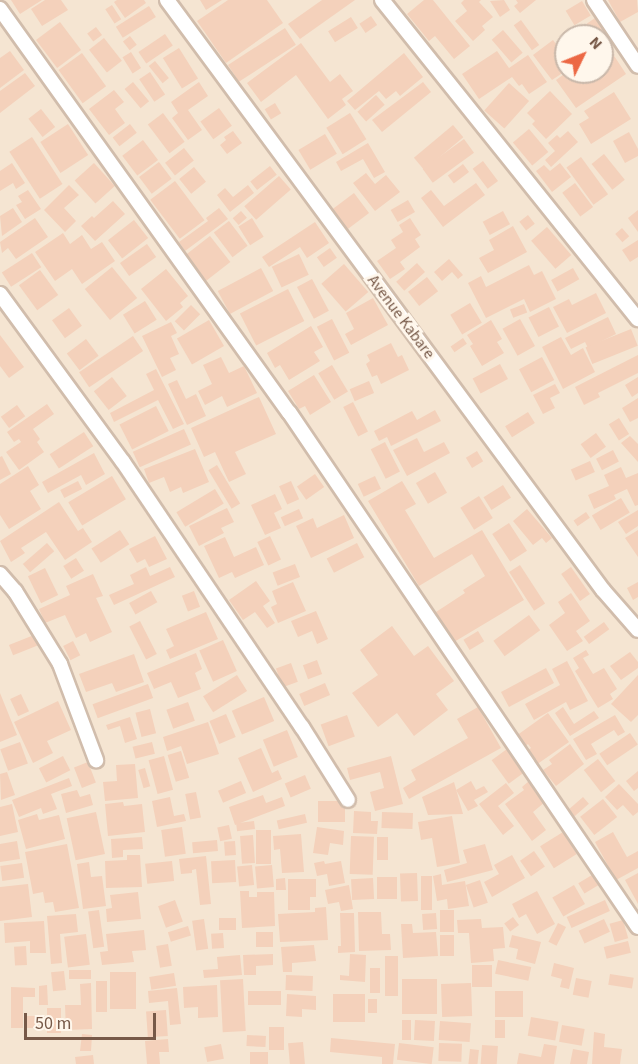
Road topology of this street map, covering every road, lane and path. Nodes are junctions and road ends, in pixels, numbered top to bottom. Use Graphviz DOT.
graph roads {
  1 [pos="167,0"];
  2 [pos="382,0"];
  3 [pos="594,0"];
  4 [pos="0,9"];
  5 [pos="638,66"];
  6 [pos="0,294"];
  7 [pos="638,319"];
  8 [pos="0,574"];
  9 [pos="638,630"];
  10 [pos="96,760"];
  11 [pos="348,800"];
  12 [pos="638,927"];
  1 -- 9 [label="street, Avenue Kabare"];
  2 -- 7 [label="street"];
  3 -- 5 [label="street"];
  4 -- 12 [label="street"];
  6 -- 11 [label="street"];
  8 -- 10 [label="street"];
}
